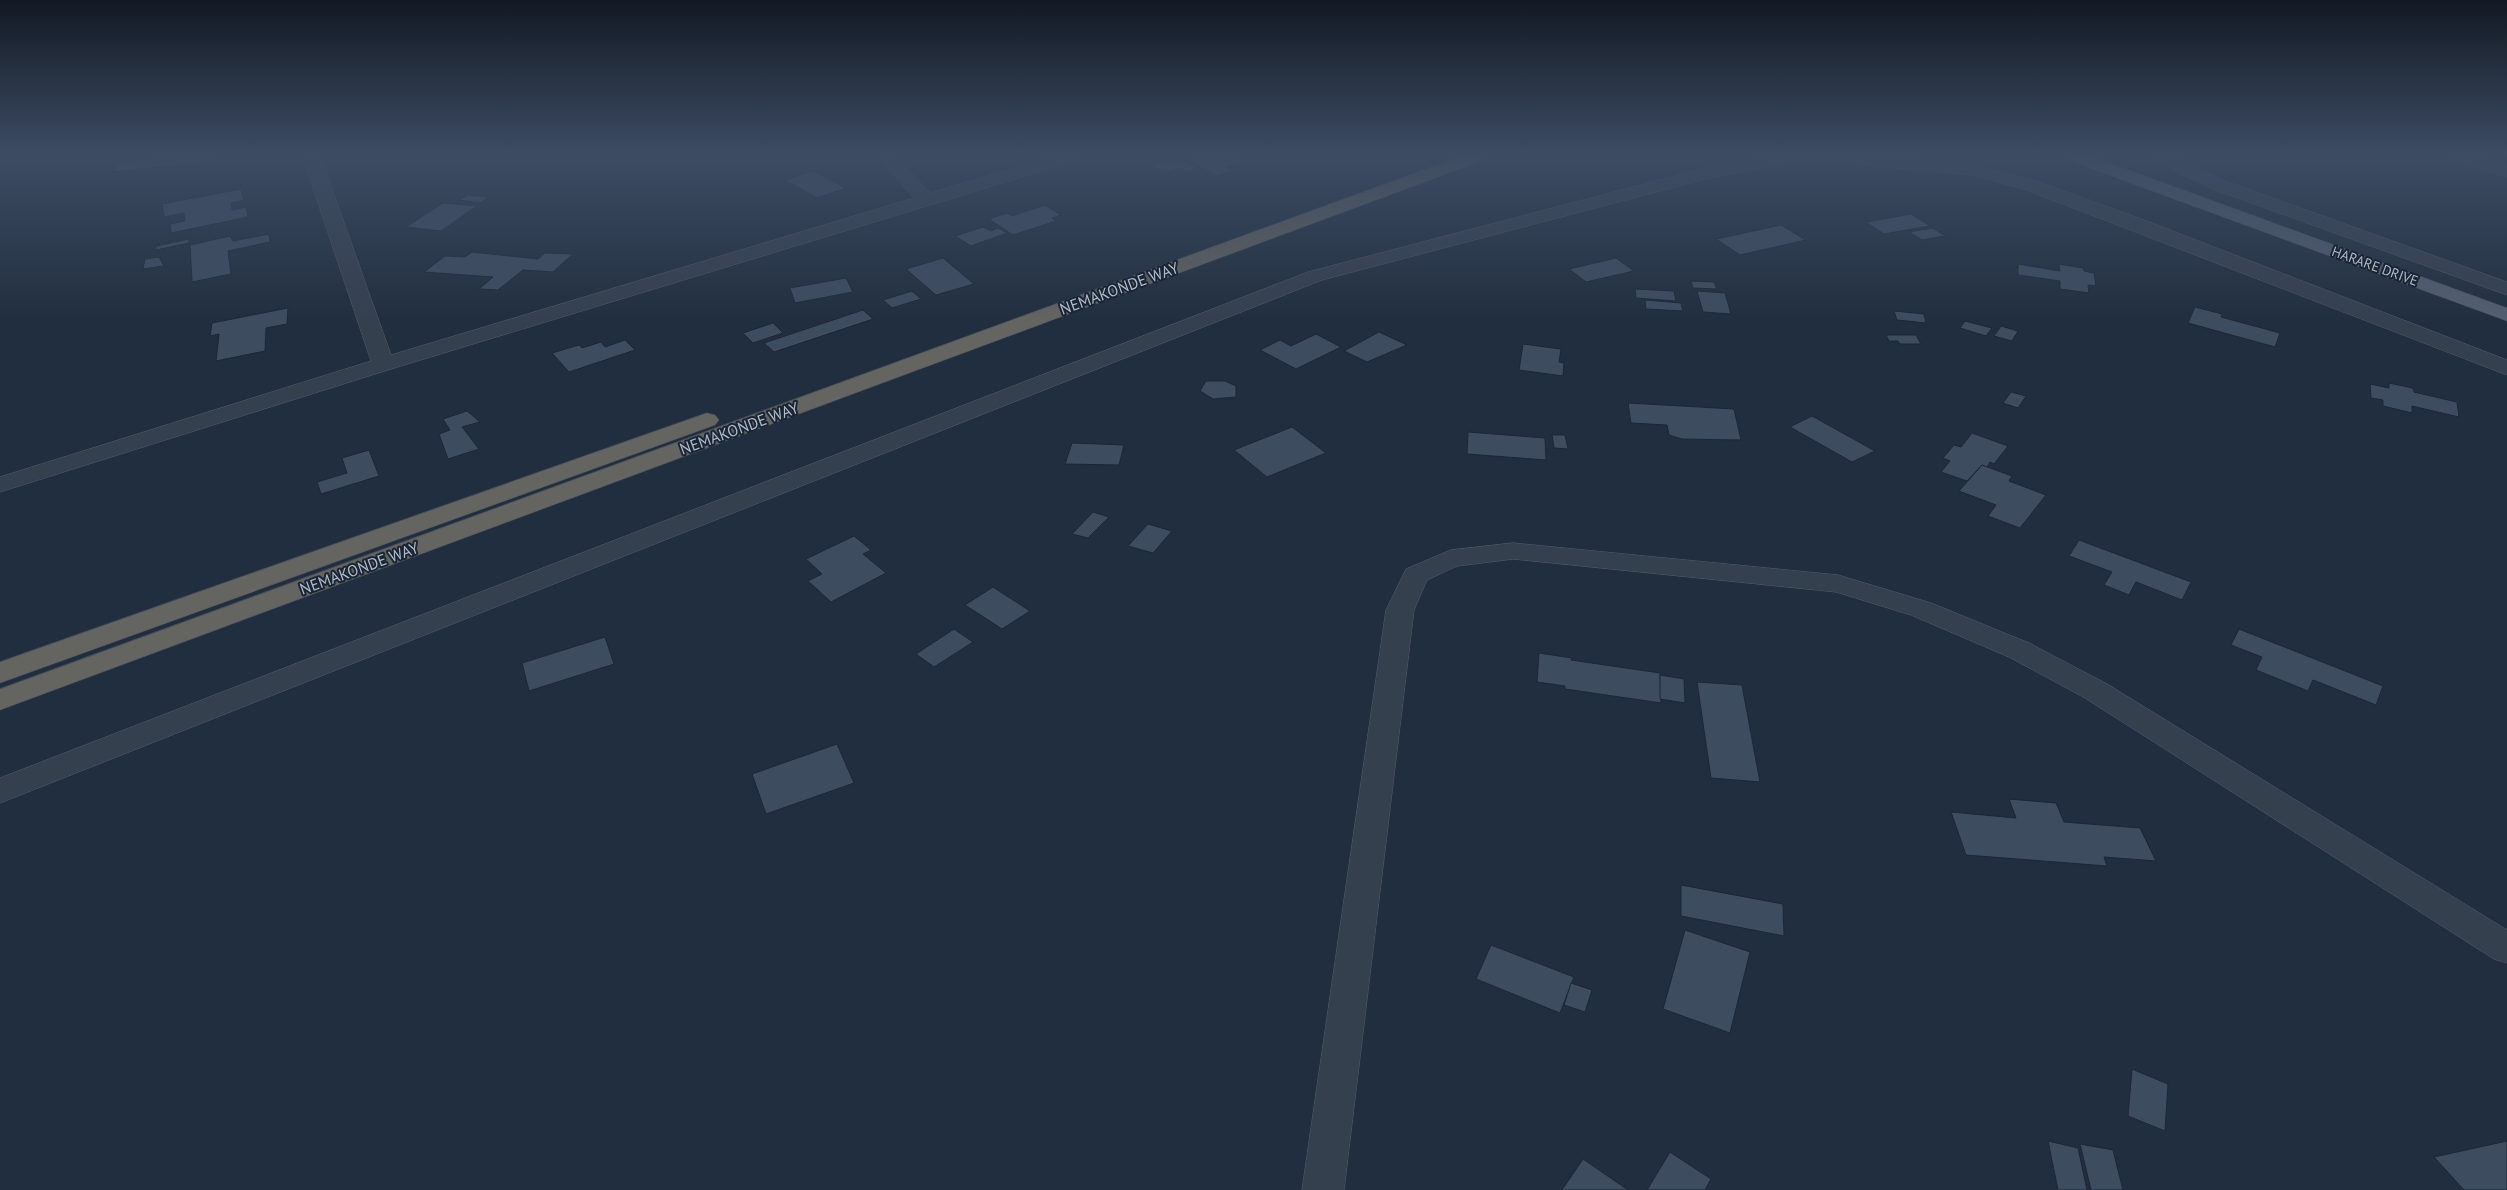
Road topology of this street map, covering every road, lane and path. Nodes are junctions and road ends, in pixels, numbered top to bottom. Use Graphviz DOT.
graph roads {
  1 [pos="330,212"];
  2 [pos="888,212"];
  3 [pos="1285,212"];
  4 [pos="1327,212"];
  5 [pos="1561,212"];
  6 [pos="2103,212"];
  7 [pos="2225,212"];
  8 [pos="2292,212"];
  9 [pos="2507,289"];
  10 [pos="2507,315"];
  11 [pos="383,364"];
  12 [pos="2507,368"];
  13 [pos="0,485"];
  14 [pos="0,673"];
  15 [pos="0,700"];
  16 [pos="0,791"];
  17 [pos="2507,948"];
  18 [pos="1323,1190"];
  1 -- 11 [label="street"];
  2 -- 11 [label="street"];
  3 -- 14 [label="highway, NEMAKONDE WAY"];
  4 -- 15 [label="highway, NEMAKONDE WAY"];
  5 -- 16 [label="street"];
  6 -- 12 [label="street"];
  7 -- 10 [label="main road, HARARE DRIVE"];
  8 -- 9 [label="street"];
  11 -- 13 [label="street"];
  17 -- 18 [label="street"];
}
